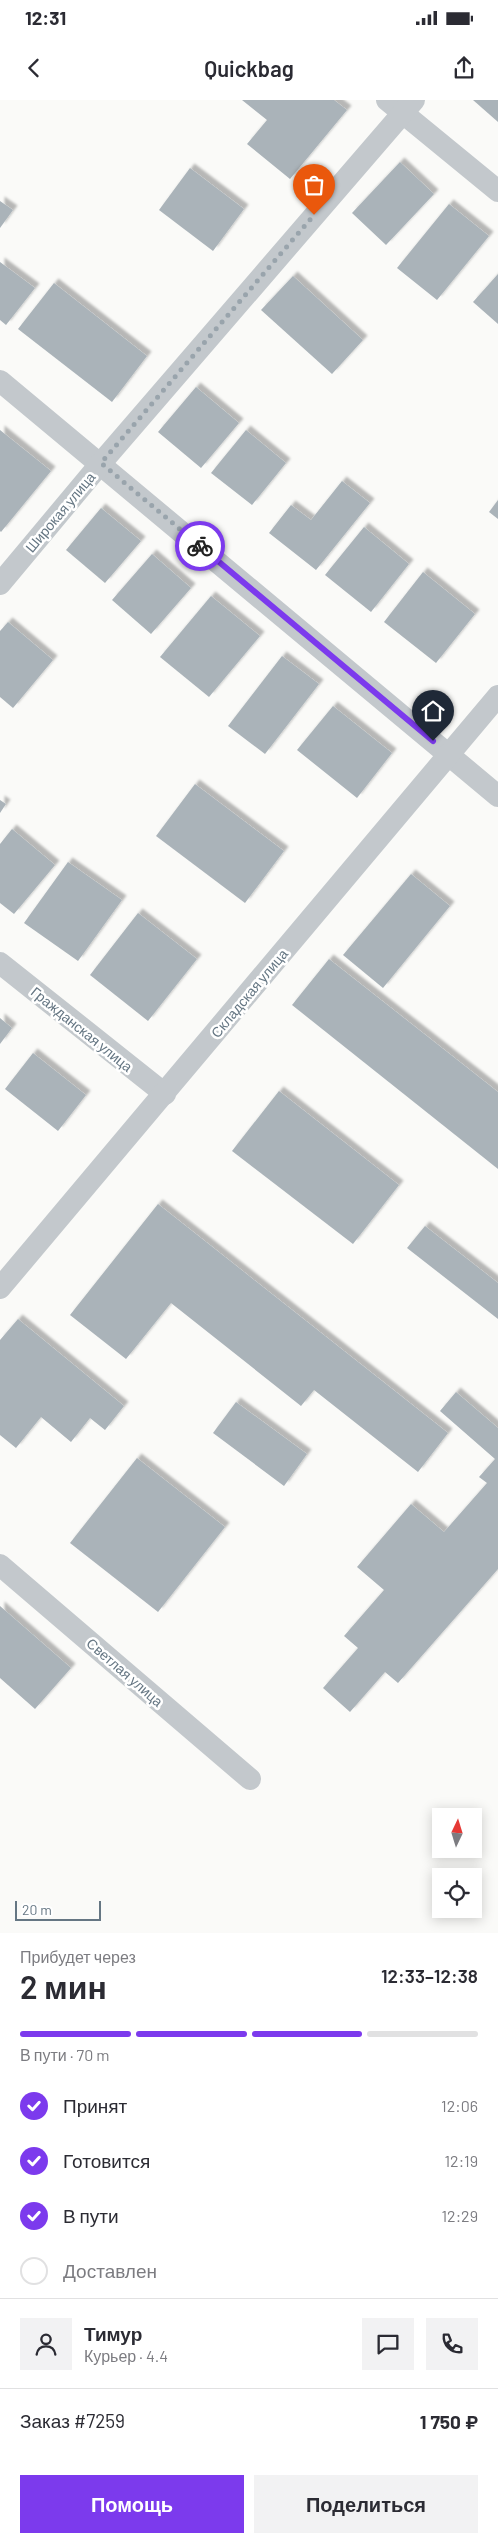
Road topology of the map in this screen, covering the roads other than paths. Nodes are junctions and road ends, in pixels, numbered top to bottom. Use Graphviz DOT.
graph roads {
  1 [pos="401,104"];
  2 [pos="498,192"];
  3 [pos="0,381"];
  4 [pos="101,463"];
  5 [pos="0,584"];
  6 [pos="498,696"];
  7 [pos="448,754"];
  8 [pos="498,796"];
  9 [pos="0,963"];
  10 [pos="165,1094"];
  11 [pos="0,1288"];
  12 [pos="0,1565"];
  13 [pos="250,1779"];
  1 -- 2 [label="street"];
  1 -- 4 [label="street, Широкая улица"];
  3 -- 4 [label="street"];
  4 -- 5 [label="street, Широкая улица"];
  4 -- 7 [label="street"];
  6 -- 7 [label="street, Складская улица"];
  7 -- 8 [label="street"];
  7 -- 10 [label="street, Складская улица"];
  9 -- 10 [label="street, Гражданская улица"];
  10 -- 11 [label="street, Складская улица"];
  12 -- 13 [label="street, Светлая улица"];
}
